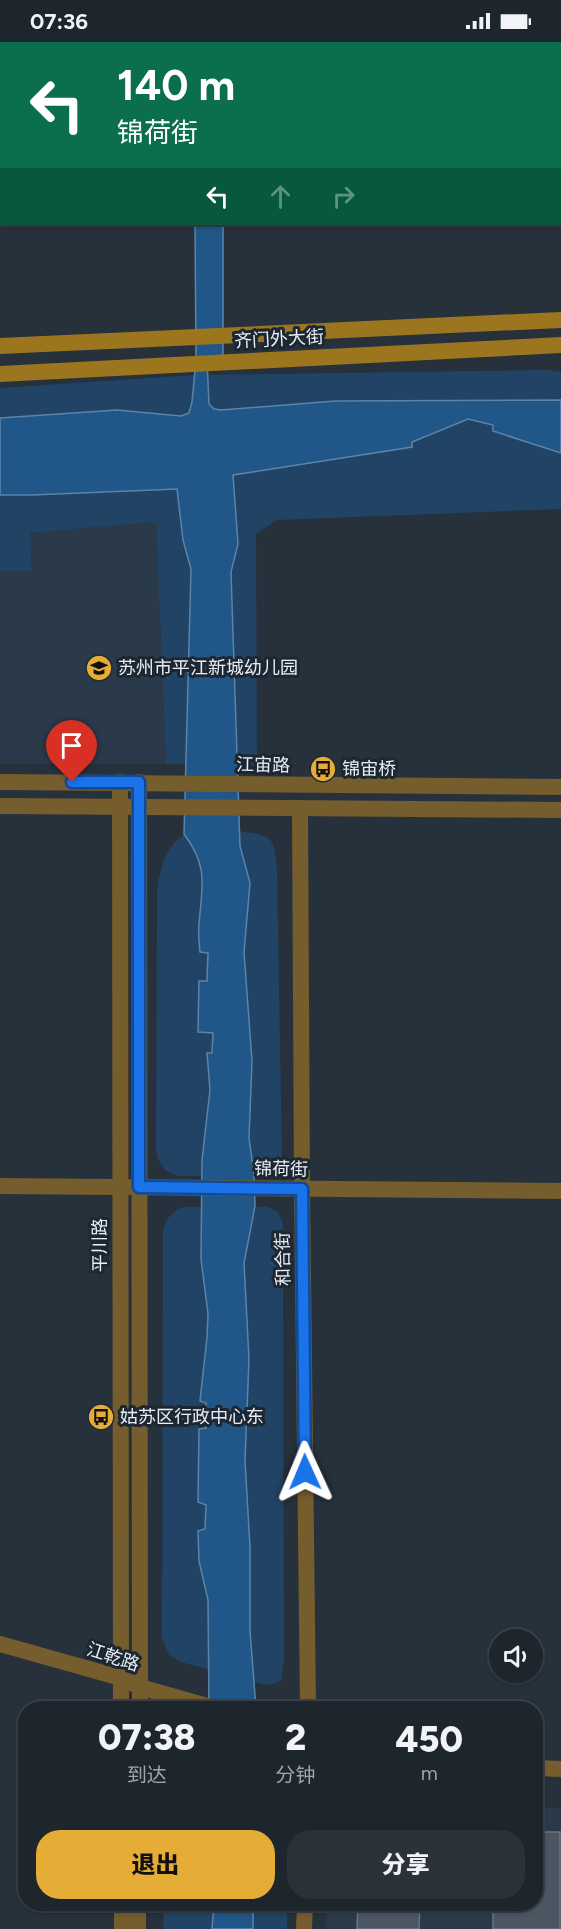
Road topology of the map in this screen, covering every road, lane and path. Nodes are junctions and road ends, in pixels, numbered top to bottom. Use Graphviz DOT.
graph roads {
  1 [pos="561,320"];
  2 [pos="561,345"];
  3 [pos="0,346"];
  4 [pos="0,374"];
  5 [pos="0,782"];
  6 [pos="120,782"];
  7 [pos="139,782"];
  8 [pos="561,787"];
  9 [pos="0,806"];
  10 [pos="120,806"];
  11 [pos="139,806"];
  12 [pos="300,808"];
  13 [pos="561,810"];
  14 [pos="0,1186"];
  15 [pos="119,1187"];
  16 [pos="139,1187"];
  17 [pos="302,1189"];
  18 [pos="561,1191"];
  19 [pos="0,1644"];
  20 [pos="121,1678"];
  21 [pos="140,1687"];
  22 [pos="121,1701"];
  23 [pos="140,1701"];
  24 [pos="188,1701"];
  25 [pos="308,1701"];
  26 [pos="543,1768"];
  27 [pos="561,1769"];
  28 [pos="122,1911"];
  29 [pos="138,1911"];
  30 [pos="304,1911"];
  31 [pos="122,1929"];
  32 [pos="138,1929"];
  33 [pos="304,1929"];
  1 -- 3 [label="main road, 齐门外大街"];
  2 -- 4 [label="main road, 齐门外大街"];
  5 -- 6 [label="street, 江宙路"];
  6 -- 7 [label="street, 江宙路"];
  6 -- 10 [label="street, 平川路"];
  7 -- 8 [label="street, 江宙路"];
  7 -- 11 [label="street"];
  9 -- 10 [label="street"];
  10 -- 11 [label="street"];
  10 -- 15 [label="street, 平川路"];
  11 -- 12 [label="street"];
  11 -- 16 [label="street"];
  12 -- 13 [label="street"];
  12 -- 17 [label="street, 和合街"];
  14 -- 15 [label="street, 锦荷街"];
  15 -- 16 [label="street, 锦荷街"];
  15 -- 20 [label="street, 平川路"];
  16 -- 17 [label="street, 锦荷街"];
  16 -- 21 [label="street"];
  17 -- 18 [label="street, 锦荷街"];
  17 -- 25 [label="street, 和合街"];
  19 -- 20 [label="street, 江乾路"];
  20 -- 21 [label="street, 江乾路"];
  20 -- 22 [label="street, 平川路"];
  21 -- 23 [label="street"];
  21 -- 24 [label="street, 江乾路"];
  26 -- 27 [label="street"];
  28 -- 31 [label="street"];
  29 -- 32 [label="street"];
  30 -- 33 [label="street"];
}
